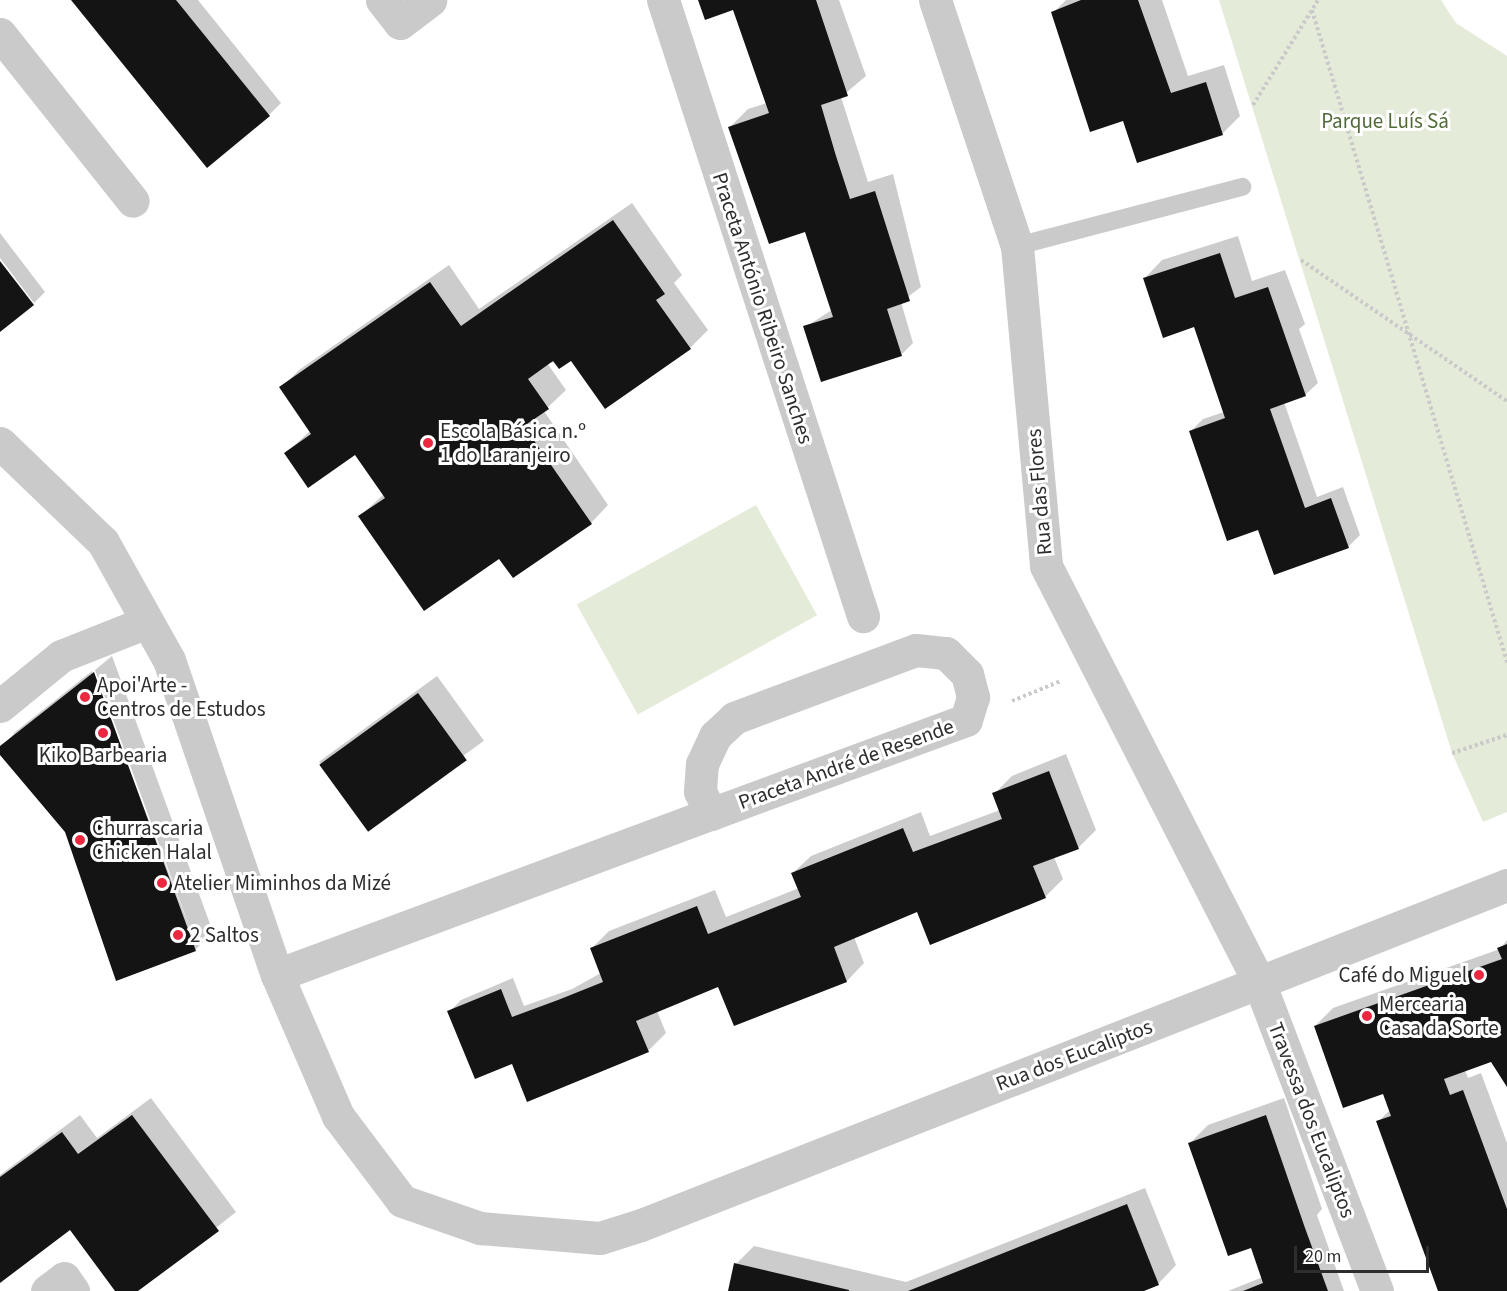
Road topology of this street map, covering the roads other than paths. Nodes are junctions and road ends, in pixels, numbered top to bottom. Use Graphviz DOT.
graph roads {
  1 [pos="382,0"];
  2 [pos="430,0"];
  3 [pos="663,0"];
  4 [pos="935,0"];
  5 [pos="0,34"];
  6 [pos="1242,187"];
  7 [pos="133,201"];
  8 [pos="1017,246"];
  9 [pos="0,443"];
  10 [pos="863,616"];
  11 [pos="147,622"];
  12 [pos="0,706"];
  13 [pos="711,814"];
  14 [pos="1507,885"];
  15 [pos="278,975"];
  16 [pos="1259,982"];
  17 [pos="47,1291"];
  18 [pos="73,1291"];
  19 [pos="1377,1291"];
  1 -- 2 [label="street"];
  3 -- 10 [label="street, Praceta António Ribeiro Sanches"];
  4 -- 8 [label="street, Rua das Flores"];
  5 -- 7 [label="street"];
  6 -- 8 [label="lane"];
  8 -- 16 [label="street, Rua das Flores"];
  9 -- 11 [label="street, Rua dos Eucaliptos"];
  11 -- 12 [label="street"];
  11 -- 15 [label="street, Rua dos Eucaliptos"];
  13 -- 13 [label="street, Praceta André de Resende"];
  13 -- 15 [label="street, Praceta André de Resende"];
  14 -- 16 [label="street, Rua dos Eucaliptos"];
  15 -- 16 [label="street, Rua dos Eucaliptos"];
  16 -- 19 [label="street, Travessa dos Eucaliptos"];
  17 -- 18 [label="street"];
}
